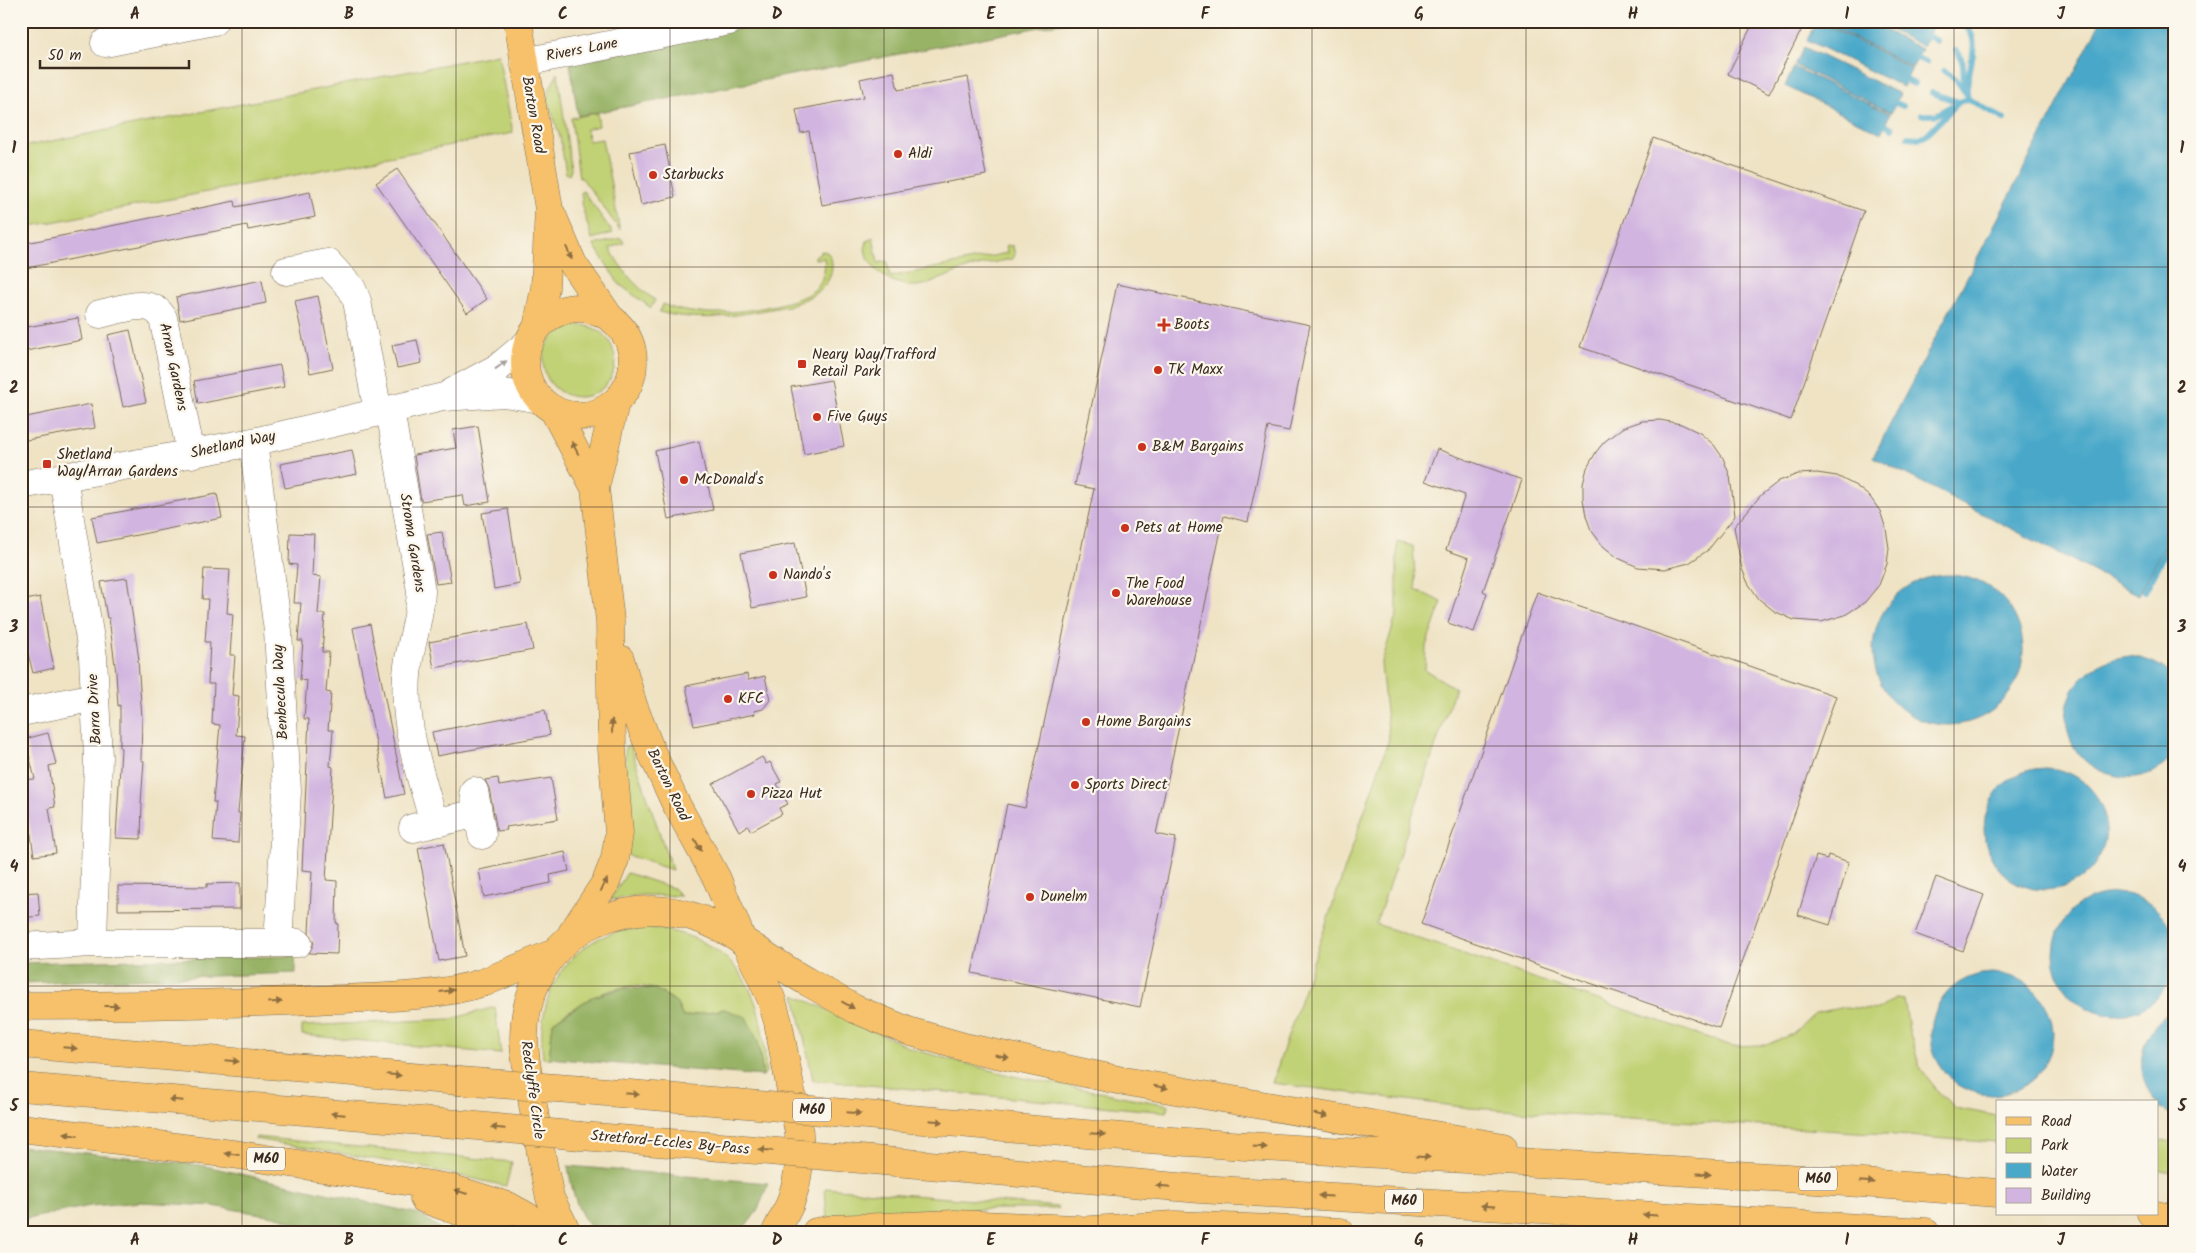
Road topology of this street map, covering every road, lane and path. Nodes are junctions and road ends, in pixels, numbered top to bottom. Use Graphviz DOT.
graph roads {
  1 [pos="214,21"];
  2 [pos="518,21"];
  3 [pos="729,21"];
  4 [pos="105,43"];
  5 [pos="524,62"];
  6 [pos="549,209"];
  7 [pos="286,272"];
  8 [pos="100,314"];
  9 [pos="608,316"];
  10 [pos="533,335"];
  11 [pos="443,397"];
  12 [pos="615,403"];
  13 [pos="547,404"];
  14 [pos="384,411"];
  15 [pos="253,442"];
  16 [pos="191,454"];
  17 [pos="63,476"];
  18 [pos="21,484"];
  19 [pos="595,488"];
  20 [pos="610,621"];
  21 [pos="95,697"];
  22 [pos="21,712"];
  23 [pos="478,813"];
  24 [pos="744,942"];
  25 [pos="93,943"];
  26 [pos="561,946"];
  27 [pos="21,947"];
  28 [pos="21,1006"];
  29 [pos="21,1044"];
  30 [pos="21,1087"];
  31 [pos="21,1128"];
  32 [pos="1638,1170"];
  33 [pos="1996,1193"];
  34 [pos="2158,1215"];
  35 [pos="504,1219"];
  36 [pos="2175,1219"];
  37 [pos="825,1230"];
  38 [pos="1069,1230"];
  39 [pos="555,1232"];
  40 [pos="567,1232"];
  41 [pos="776,1232"];
  42 [pos="1340,1232"];
  43 [pos="1926,1232"];
  1 -- 4 [label="street"];
  2 -- 5 [label="main road, Barton Road"];
  3 -- 5 [label="street, Rivers Lane"];
  5 -- 6 [label="main road, Barton Road"];
  6 -- 9 [label="main road, Barton Road, one-way"];
  6 -- 10 [label="main road, Barton Road"];
  7 -- 14 [label="street"];
  8 -- 16 [label="street, Arran Gardens"];
  9 -- 10 [label="main road"];
  9 -- 12 [label="main road"];
  11 -- 10 [label="street, Shetland Way, one-way"];
  10 -- 13 [label="main road"];
  11 -- 13 [label="street, Shetland Way"];
  11 -- 14 [label="street, Shetland Way"];
  12 -- 13 [label="main road"];
  12 -- 19 [label="main road, Barton Road"];
  19 -- 13 [label="main road, Barton Road, one-way"];
  14 -- 15 [label="street, Shetland Way"];
  14 -- 23 [label="street, Stroma Gardens"];
  15 -- 16 [label="street, Shetland Way"];
  15 -- 25 [label="street, Benbecula Way"];
  16 -- 17 [label="street, Shetland Way"];
  17 -- 18 [label="street, Shetland Way"];
  17 -- 21 [label="street, Barra Drive"];
  19 -- 20 [label="main road, Barton Road"];
  20 -- 24 [label="main road, Barton Road, one-way"];
  26 -- 20 [label="main road, Barton Road, one-way"];
  21 -- 22 [label="street"];
  21 -- 25 [label="street, Barra Drive"];
  24 -- 26 [label="main road, Redclyffe Circle"];
  24 -- 32 [label="main road, Redclyffe Circle / M60, one-way"];
  24 -- 41 [label="main road"];
  25 -- 27 [label="street, Benbecula Way"];
  28 -- 26 [label="main road, one-way"];
  26 -- 40 [label="main road, Redclyffe Circle"];
  29 -- 32 [label="main road, M60, one-way, bridge"];
  43 -- 30 [label="main road, Stretford-Eccles By-Pass / M60, one-way, bridge"];
  35 -- 31 [label="main road, M60, one-way"];
  32 -- 33 [label="main road, M60, one-way"];
  34 -- 36 [label="main road"];
  35 -- 39 [label="main road"];
  37 -- 38 [label="main road"];
  38 -- 42 [label="main road"];
}
